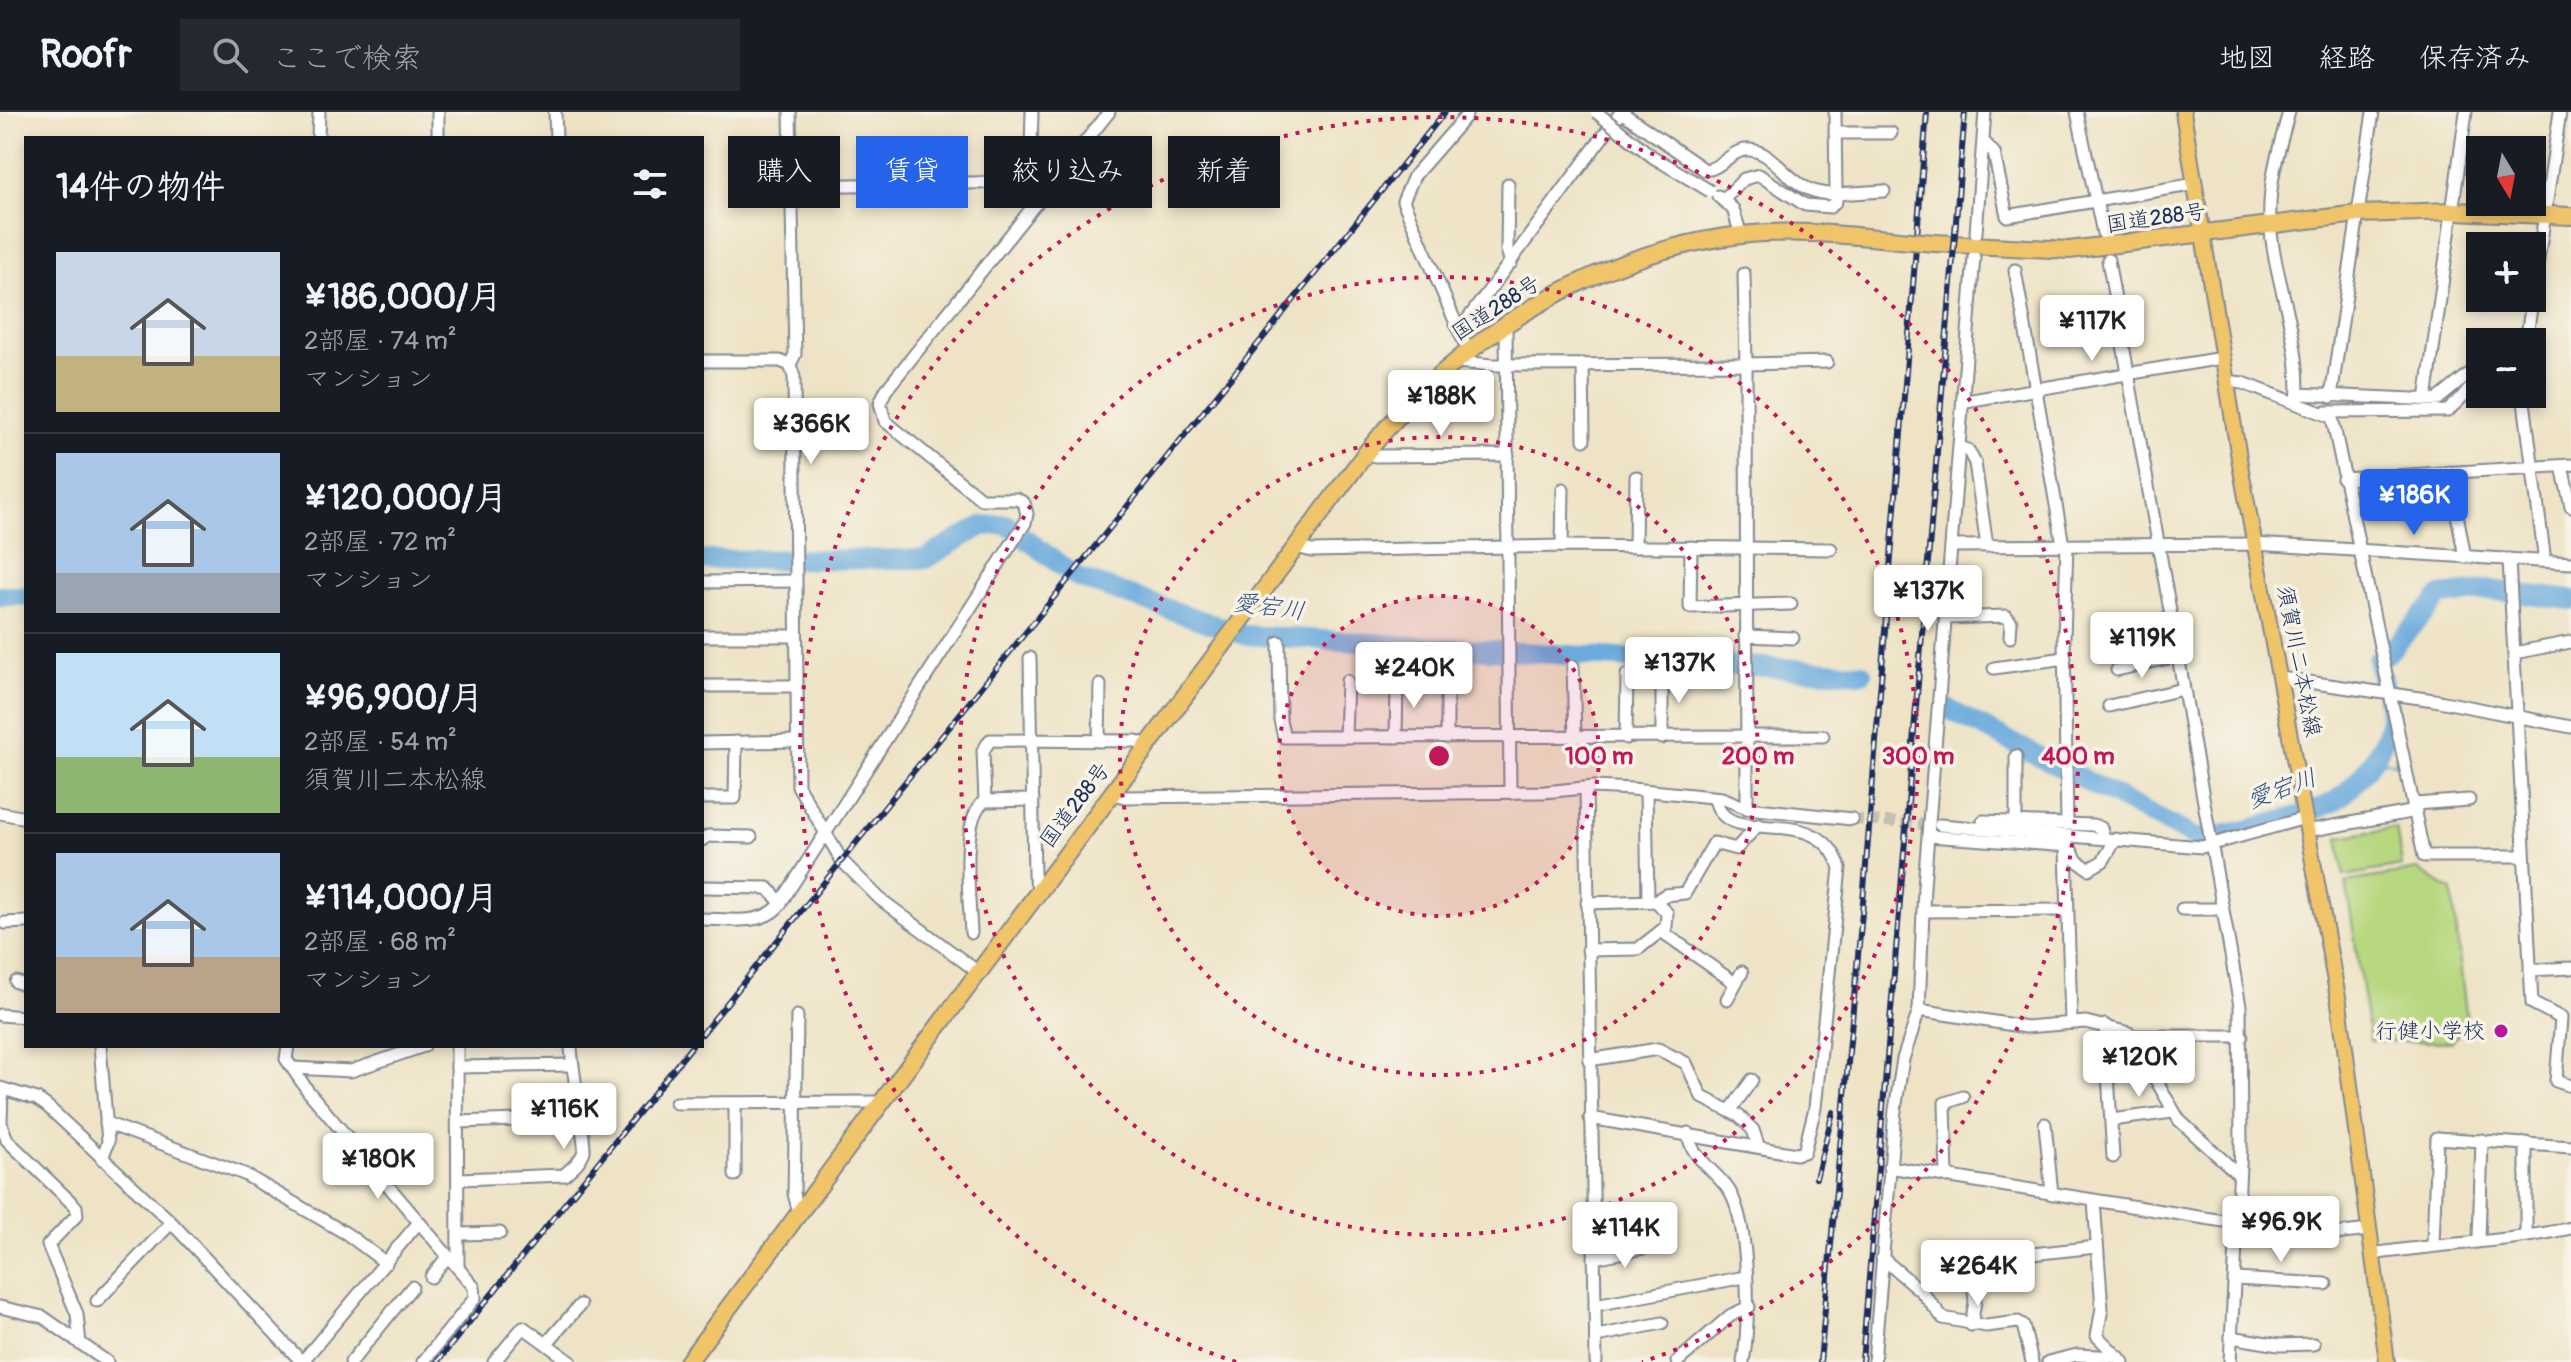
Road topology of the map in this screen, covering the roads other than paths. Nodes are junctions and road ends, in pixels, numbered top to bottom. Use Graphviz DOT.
graph roads {
  1 [pos="319,112"];
  2 [pos="438,112"];
  3 [pos="555,112"];
  4 [pos="790,112"];
  5 [pos="1032,112"];
  6 [pos="1109,112"];
  7 [pos="1596,112"];
  8 [pos="1621,112"];
  9 [pos="1835,112"];
  10 [pos="1985,112"];
  11 [pos="2077,112"];
  12 [pos="2183,112"];
  13 [pos="2289,112"];
  14 [pos="2373,112"];
  15 [pos="2466,112"];
  16 [pos="2560,112"];
  17 [pos="1466,116"];
  18 [pos="1835,133"];
  19 [pos="1891,133"];
  20 [pos="318,136"];
  21 [pos="438,136"];
  22 [pos="556,136"];
  23 [pos="790,136"];
  24 [pos="1031,136"];
  25 [pos="1090,136"];
  26 [pos="1984,142"];
  27 [pos="984,183"];
  28 [pos="1508,184"];
  29 [pos="2196,184"];
  30 [pos="840,185"];
  31 [pos="1884,191"];
  32 [pos="1836,194"];
  33 [pos="1723,200"];
  34 [pos="2097,201"];
  35 [pos="792,208"];
  36 [pos="1033,208"];
  37 [pos="2454,211"];
  38 [pos="2466,211"];
  39 [pos="2357,214"];
  40 [pos="2546,214"];
  41 [pos="2546,216"];
  42 [pos="2571,216"];
  43 [pos="2270,225"];
  44 [pos="1976,233"];
  45 [pos="2103,233"];
  46 [pos="2204,233"];
  47 [pos="1741,235"];
  48 [pos="1974,257"];
  49 [pos="2108,260"];
  50 [pos="1511,263"];
  51 [pos="2015,270"];
  52 [pos="1744,274"];
  53 [pos="1506,324"];
  54 [pos="2528,328"];
  55 [pos="1459,331"];
  56 [pos="1461,356"];
  57 [pos="2222,358"];
  58 [pos="704,361"];
  59 [pos="1827,362"];
  60 [pos="1583,364"];
  61 [pos="1746,364"];
  62 [pos="790,365"];
  63 [pos="1508,365"];
  64 [pos="2127,375"];
  65 [pos="2466,377"];
  66 [pos="2226,381"];
  67 [pos="2035,391"];
  68 [pos="2466,393"];
  69 [pos="2331,397"];
  70 [pos="2298,399"];
  71 [pos="2426,400"];
  72 [pos="1966,401"];
  73 [pos="2525,408"];
  74 [pos="2326,412"];
  75 [pos="1584,440"];
  76 [pos="1961,448"];
  77 [pos="1366,453"];
  78 [pos="1508,455"];
  79 [pos="2567,465"];
  80 [pos="2533,467"];
  81 [pos="2449,472"];
  82 [pos="1636,477"];
  83 [pos="2343,479"];
  84 [pos="1563,489"];
  85 [pos="2571,507"];
  86 [pos="2254,544"];
  87 [pos="2065,545"];
  88 [pos="2158,545"];
  89 [pos="1562,546"];
  90 [pos="1952,546"];
  91 [pos="1987,546"];
  92 [pos="1296,547"];
  93 [pos="1507,547"];
  94 [pos="1635,547"];
  95 [pos="1691,547"];
  96 [pos="1747,547"];
  97 [pos="1831,549"];
  98 [pos="2359,552"];
  99 [pos="2465,557"];
  100 [pos="2509,559"];
  101 [pos="2542,561"];
  102 [pos="2571,563"];
  103 [pos="794,581"];
  104 [pos="704,582"];
  105 [pos="1791,604"];
  106 [pos="1746,605"];
  107 [pos="1947,618"];
  108 [pos="704,636"];
  109 [pos="794,636"];
  110 [pos="1745,636"];
  111 [pos="2010,637"];
  112 [pos="1793,638"];
  113 [pos="1279,642"];
  114 [pos="2570,644"];
  115 [pos="2514,653"];
  116 [pos="2177,656"];
  117 [pos="1030,658"];
  118 [pos="2065,658"];
  119 [pos="1573,666"];
  120 [pos="1994,668"];
  121 [pos="2117,670"];
  122 [pos="1662,671"];
  123 [pos="1627,675"];
  124 [pos="2280,678"];
  125 [pos="1347,681"];
  126 [pos="1397,683"];
  127 [pos="1100,685"];
  128 [pos="704,686"];
  129 [pos="795,686"];
  130 [pos="1447,688"];
  131 [pos="2183,689"];
  132 [pos="2392,694"];
  133 [pos="2109,706"];
  134 [pos="2515,714"];
  135 [pos="2571,727"];
  136 [pos="1746,736"];
  137 [pos="1823,736"];
  138 [pos="1345,737"];
  139 [pos="1396,737"];
  140 [pos="1447,737"];
  141 [pos="1509,737"];
  142 [pos="1575,738"];
  143 [pos="1626,738"];
  144 [pos="1662,738"];
  145 [pos="1032,740"];
  146 [pos="796,741"];
  147 [pos="1099,741"];
  148 [pos="736,742"];
  149 [pos="704,743"];
  150 [pos="1149,745"];
  151 [pos="2016,756"];
  152 [pos="1586,789"];
  153 [pos="1646,791"];
  154 [pos="1510,792"];
  155 [pos="1112,794"];
  156 [pos="704,798"];
  157 [pos="1715,798"];
  158 [pos="1033,800"];
  159 [pos="2469,800"];
  160 [pos="985,801"];
  161 [pos="1747,808"];
  162 [pos="2415,808"];
  163 [pos="0,813"];
  164 [pos="24,818"];
  165 [pos="1852,819"];
  166 [pos="1935,822"];
  167 [pos="2016,822"];
  168 [pos="2306,824"];
  169 [pos="1758,825"];
  170 [pos="826,835"];
  171 [pos="1929,836"];
  172 [pos="751,837"];
  173 [pos="2068,837"];
  174 [pos="2110,838"];
  175 [pos="704,839"];
  176 [pos="2209,846"];
  177 [pos="2523,856"];
  178 [pos="704,887"];
  179 [pos="1039,890"];
  180 [pos="1652,901"];
  181 [pos="781,903"];
  182 [pos="1587,903"];
  183 [pos="2182,909"];
  184 [pos="2221,909"];
  185 [pos="2066,910"];
  186 [pos="1924,911"];
  187 [pos="704,919"];
  188 [pos="24,922"];
  189 [pos="5,923"];
  190 [pos="1661,931"];
  191 [pos="971,933"];
  192 [pos="1588,950"];
  193 [pos="2571,968"];
  194 [pos="2530,970"];
  195 [pos="978,972"];
  196 [pos="1742,972"];
  197 [pos="1735,983"];
  198 [pos="1727,999"];
  199 [pos="1919,1010"];
  200 [pos="0,1015"];
  201 [pos="797,1016"];
  202 [pos="24,1017"];
  203 [pos="2071,1022"];
  204 [pos="2105,1025"];
  205 [pos="2566,1028"];
  206 [pos="2134,1036"];
  207 [pos="2242,1036"];
  208 [pos="100,1048"];
  209 [pos="288,1048"];
  210 [pos="418,1048"];
  211 [pos="457,1048"];
  212 [pos="571,1048"];
  213 [pos="1589,1060"];
  214 [pos="572,1065"];
  215 [pos="457,1067"];
  216 [pos="293,1068"];
  217 [pos="1752,1080"];
  218 [pos="2571,1086"];
  219 [pos="1,1089"];
  220 [pos="1963,1097"];
  221 [pos="880,1102"];
  222 [pos="676,1103"];
  223 [pos="796,1103"];
  224 [pos="735,1104"];
  225 [pos="1730,1111"];
  226 [pos="2173,1112"];
  227 [pos="578,1118"];
  228 [pos="1590,1118"];
  229 [pos="2111,1120"];
  230 [pos="458,1122"];
  231 [pos="106,1123"];
  232 [pos="2045,1124"];
  233 [pos="1688,1133"];
  234 [pos="2482,1140"];
  235 [pos="2526,1143"];
  236 [pos="1758,1145"];
  237 [pos="2571,1147"];
  238 [pos="2113,1157"];
  239 [pos="102,1159"];
  240 [pos="1889,1167"];
  241 [pos="735,1175"];
  242 [pos="2239,1175"];
  243 [pos="1947,1177"];
  244 [pos="459,1179"];
  245 [pos="2052,1194"];
  246 [pos="2094,1201"];
  247 [pos="799,1212"];
  248 [pos="419,1222"];
  249 [pos="171,1223"];
  250 [pos="2237,1223"];
  251 [pos="2571,1228"];
  252 [pos="2370,1230"];
  253 [pos="500,1233"];
  254 [pos="460,1234"];
  255 [pos="2526,1236"];
  256 [pos="2479,1240"];
  257 [pos="2433,1244"];
  258 [pos="1649,1247"];
  259 [pos="2096,1247"];
  260 [pos="2373,1254"];
  261 [pos="448,1256"];
  262 [pos="1594,1258"];
  263 [pos="1882,1258"];
  264 [pos="386,1263"];
  265 [pos="458,1268"];
  266 [pos="431,1277"];
  267 [pos="1745,1277"];
  268 [pos="2235,1279"];
  269 [pos="2326,1284"];
  270 [pos="412,1287"];
  271 [pos="97,1301"];
  272 [pos="580,1305"];
  273 [pos="1595,1305"];
  274 [pos="0,1307"];
  275 [pos="1749,1307"];
  276 [pos="1662,1323"];
  277 [pos="1971,1325"];
  278 [pos="1597,1336"];
  279 [pos="2231,1337"];
  280 [pos="547,1343"];
  281 [pos="80,1344"];
  282 [pos="2314,1344"];
  283 [pos="2121,1359"];
  284 [pos="107,1362"];
  285 [pos="351,1362"];
  286 [pos="423,1362"];
  287 [pos="494,1362"];
  288 [pos="571,1362"];
  289 [pos="688,1362"];
  290 [pos="1596,1362"];
  291 [pos="1677,1362"];
  292 [pos="1743,1362"];
  293 [pos="1874,1362"];
  294 [pos="2032,1362"];
  295 [pos="2048,1362"];
  296 [pos="2230,1362"];
  297 [pos="2387,1362"];
  1 -- 20 [label="street"];
  2 -- 21 [label="street"];
  3 -- 22 [label="street"];
  4 -- 23 [label="street"];
  5 -- 24 [label="street"];
  6 -- 25 [label="street"];
  7 -- 33 [label="street, bridge"];
  8 -- 32 [label="street"];
  8 -- 50 [label="street"];
  9 -- 18 [label="street"];
  10 -- 26 [label="street"];
  11 -- 34 [label="street"];
  12 -- 29 [label="main road, 須賀川二本松線"];
  13 -- 43 [label="street"];
  14 -- 39 [label="street"];
  15 -- 37 [label="street"];
  16 -- 40 [label="street"];
  17 -- 55 [label="street"];
  18 -- 19 [label="street"];
  18 -- 32 [label="street"];
  26 -- 34 [label="street"];
  26 -- 44 [label="street"];
  27 -- 30 [label="street"];
  28 -- 50 [label="street"];
  29 -- 34 [label="street"];
  29 -- 46 [label="main road, 須賀川二本松線"];
  31 -- 32 [label="street"];
  32 -- 33 [label="street"];
  33 -- 47 [label="street"];
  34 -- 45 [label="street"];
  35 -- 62 [label="street"];
  36 -- 170 [label="street"];
  37 -- 38 [label="highway, 国道288号"];
  37 -- 39 [label="highway, 国道288号"];
  37 -- 71 [label="street"];
  39 -- 43 [label="highway, 国道288号"];
  39 -- 69 [label="street"];
  40 -- 42 [label="highway, 国道288号"];
  41 -- 54 [label="street"];
  43 -- 46 [label="highway, 国道288号"];
  43 -- 70 [label="street"];
  46 -- 47 [label="highway, 国道288号, bridge"];
  46 -- 57 [label="main road, 須賀川二本松線"];
  47 -- 53 [label="highway, 国道288号"];
  48 -- 72 [label="street"];
  49 -- 64 [label="street"];
  50 -- 55 [label="street"];
  51 -- 67 [label="street"];
  52 -- 61 [label="street"];
  53 -- 56 [label="highway, 国道288号"];
  53 -- 63 [label="street"];
  55 -- 56 [label="street"];
  56 -- 63 [label="street"];
  56 -- 77 [label="highway, 国道288号"];
  57 -- 64 [label="street"];
  57 -- 66 [label="main road, 須賀川二本松線"];
  58 -- 62 [label="street"];
  59 -- 61 [label="street"];
  60 -- 61 [label="street"];
  60 -- 63 [label="street"];
  60 -- 75 [label="street"];
  61 -- 96 [label="street"];
  62 -- 103 [label="street"];
  63 -- 78 [label="street"];
  64 -- 67 [label="street"];
  64 -- 88 [label="street"];
  65 -- 71 [label="street"];
  66 -- 70 [label="street"];
  66 -- 86 [label="main road, 須賀川二本松線"];
  67 -- 72 [label="street"];
  67 -- 87 [label="street"];
  68 -- 74 [label="street"];
  69 -- 70 [label="street"];
  69 -- 71 [label="street"];
  70 -- 74 [label="street"];
  72 -- 76 [label="street"];
  73 -- 80 [label="street"];
  74 -- 83 [label="street"];
  76 -- 90 [label="street"];
  76 -- 91 [label="street"];
  77 -- 78 [label="street"];
  77 -- 92 [label="highway, 国道288号"];
  78 -- 93 [label="street"];
  79 -- 80 [label="street"];
  79 -- 85 [label="street"];
  80 -- 81 [label="street"];
  80 -- 101 [label="street"];
  81 -- 83 [label="street"];
  81 -- 99 [label="street"];
  82 -- 94 [label="street"];
  83 -- 98 [label="street"];
  84 -- 89 [label="street"];
  86 -- 88 [label="street"];
  86 -- 98 [label="street"];
  86 -- 124 [label="main road, 須賀川二本松線"];
  87 -- 88 [label="street"];
  87 -- 91 [label="street"];
  87 -- 118 [label="street"];
  88 -- 116 [label="street"];
  89 -- 93 [label="street"];
  89 -- 94 [label="street"];
  90 -- 91 [label="street"];
  90 -- 107 [label="street"];
  92 -- 93 [label="street"];
  92 -- 150 [label="highway, 国道288号"];
  93 -- 141 [label="street"];
  94 -- 95 [label="street"];
  95 -- 96 [label="street"];
  95 -- 106 [label="street"];
  96 -- 97 [label="street"];
  96 -- 106 [label="street"];
  98 -- 99 [label="street"];
  98 -- 132 [label="street"];
  99 -- 100 [label="street"];
  100 -- 101 [label="street"];
  100 -- 115 [label="street"];
  101 -- 102 [label="street"];
  103 -- 104 [label="street"];
  103 -- 109 [label="street"];
  105 -- 106 [label="street"];
  106 -- 110 [label="street"];
  107 -- 111 [label="street"];
  107 -- 166 [label="street"];
  108 -- 109 [label="street"];
  109 -- 129 [label="street"];
  110 -- 112 [label="street"];
  110 -- 136 [label="street"];
  113 -- 138 [label="street"];
  114 -- 115 [label="street"];
  115 -- 134 [label="street"];
  116 -- 121 [label="street"];
  116 -- 131 [label="street"];
  117 -- 145 [label="street"];
  118 -- 120 [label="street"];
  118 -- 173 [label="street"];
  119 -- 142 [label="street"];
  122 -- 144 [label="street"];
  123 -- 143 [label="street"];
  124 -- 132 [label="street"];
  124 -- 168 [label="main road, 須賀川二本松線"];
  125 -- 138 [label="street"];
  126 -- 139 [label="street"];
  127 -- 147 [label="street"];
  128 -- 129 [label="street"];
  129 -- 146 [label="street"];
  130 -- 140 [label="street"];
  131 -- 133 [label="street"];
  131 -- 176 [label="street"];
  132 -- 134 [label="street"];
  132 -- 162 [label="street"];
  134 -- 135 [label="street"];
  134 -- 177 [label="street"];
  136 -- 137 [label="street"];
  136 -- 144 [label="street"];
  136 -- 161 [label="street"];
  138 -- 139 [label="street"];
  139 -- 140 [label="street"];
  140 -- 141 [label="street"];
  141 -- 142 [label="street"];
  141 -- 154 [label="street"];
  142 -- 143 [label="street"];
  143 -- 144 [label="street"];
  145 -- 147 [label="street"];
  145 -- 158 [label="street"];
  145 -- 160 [label="street"];
  146 -- 148 [label="street"];
  146 -- 170 [label="street"];
  147 -- 150 [label="street"];
  148 -- 149 [label="street"];
  148 -- 156 [label="street"];
  150 -- 155 [label="highway, 国道288号"];
  151 -- 167 [label="street"];
  152 -- 153 [label="street"];
  152 -- 154 [label="street"];
  152 -- 182 [label="street"];
  153 -- 157 [label="street"];
  153 -- 180 [label="street"];
  154 -- 155 [label="street"];
  155 -- 179 [label="highway, 国道288号"];
  157 -- 161 [label="street"];
  157 -- 169 [label="street"];
  158 -- 160 [label="street"];
  158 -- 179 [label="street"];
  159 -- 162 [label="street"];
  160 -- 191 [label="street"];
  161 -- 165 [label="street"];
  162 -- 168 [label="street"];
  162 -- 177 [label="street"];
  163 -- 164 [label="street"];
  166 -- 167 [label="street"];
  166 -- 171 [label="street"];
  166 -- 173 [label="street"];
  167 -- 173 [label="street"];
  168 -- 176 [label="street"];
  168 -- 252 [label="main road, 須賀川二本松線"];
  169 -- 180 [label="street"];
  169 -- 236 [label="street"];
  170 -- 181 [label="street"];
  170 -- 195 [label="street"];
  171 -- 173 [label="street"];
  171 -- 186 [label="street"];
  172 -- 175 [label="street"];
  173 -- 174 [label="street"];
  173 -- 174 [label="street"];
  173 -- 185 [label="street"];
  174 -- 176 [label="street"];
  176 -- 184 [label="street"];
  177 -- 194 [label="street"];
  178 -- 181 [label="street"];
  179 -- 195 [label="highway, 国道288号"];
  180 -- 182 [label="street"];
  180 -- 190 [label="street"];
  181 -- 187 [label="street"];
  182 -- 192 [label="street"];
  183 -- 184 [label="street"];
  184 -- 207 [label="street"];
  185 -- 186 [label="street"];
  185 -- 203 [label="street"];
  186 -- 199 [label="street"];
  188 -- 189 [label="street"];
  190 -- 192 [label="street"];
  190 -- 197 [label="street"];
  192 -- 213 [label="street"];
  193 -- 194 [label="street"];
  194 -- 205 [label="street"];
  195 -- 221 [label="highway, 国道288号"];
  196 -- 197 [label="street"];
  197 -- 198 [label="street"];
  199 -- 203 [label="street"];
  199 -- 240 [label="street"];
  200 -- 202 [label="street"];
  201 -- 223 [label="street"];
  203 -- 204 [label="street"];
  204 -- 206 [label="street"];
  204 -- 229 [label="street"];
  205 -- 218 [label="street"];
  206 -- 207 [label="street"];
  206 -- 226 [label="street"];
  207 -- 242 [label="street"];
  208 -- 231 [label="street"];
  209 -- 216 [label="street"];
  210 -- 216 [label="street"];
  211 -- 215 [label="street"];
  212 -- 214 [label="street"];
  213 -- 225 [label="street"];
  213 -- 228 [label="street"];
  214 -- 215 [label="street"];
  214 -- 227 [label="street"];
  215 -- 230 [label="street"];
  216 -- 248 [label="street"];
  217 -- 225 [label="street"];
  219 -- 239 [label="street"];
  219 -- 281 [label="street"];
  220 -- 243 [label="street"];
  221 -- 223 [label="street"];
  221 -- 247 [label="highway, 国道288号"];
  222 -- 224 [label="street"];
  223 -- 224 [label="street"];
  223 -- 247 [label="street"];
  224 -- 241 [label="street"];
  225 -- 236 [label="street"];
  226 -- 229 [label="street"];
  226 -- 242 [label="street"];
  227 -- 230 [label="street"];
  227 -- 244 [label="street"];
  228 -- 233 [label="street"];
  228 -- 262 [label="street"];
  229 -- 238 [label="street"];
  230 -- 244 [label="street"];
  231 -- 239 [label="street"];
  231 -- 264 [label="street"];
  232 -- 245 [label="street"];
  233 -- 236 [label="street"];
  233 -- 267 [label="street"];
  234 -- 235 [label="street"];
  234 -- 256 [label="street"];
  234 -- 257 [label="street"];
  235 -- 237 [label="street"];
  235 -- 255 [label="street"];
  239 -- 249 [label="street"];
  240 -- 243 [label="street"];
  240 -- 263 [label="street"];
  242 -- 250 [label="street"];
  243 -- 245 [label="street"];
  244 -- 254 [label="street"];
  245 -- 246 [label="street"];
  246 -- 250 [label="street"];
  246 -- 259 [label="street"];
  247 -- 289 [label="highway, 国道288号"];
  248 -- 261 [label="street"];
  248 -- 264 [label="street"];
  249 -- 264 [label="street"];
  249 -- 271 [label="street"];
  250 -- 252 [label="street"];
  250 -- 268 [label="street"];
  251 -- 255 [label="street"];
  252 -- 260 [label="main road, 須賀川二本松線"];
  253 -- 254 [label="street"];
  254 -- 265 [label="street"];
  255 -- 256 [label="street"];
  256 -- 257 [label="street"];
  257 -- 260 [label="street"];
  258 -- 262 [label="street"];
  259 -- 277 [label="street"];
  259 -- 283 [label="street"];
  260 -- 297 [label="main road, 須賀川二本松線"];
  261 -- 265 [label="street"];
  261 -- 266 [label="street"];
  262 -- 273 [label="street"];
  263 -- 277 [label="street"];
  263 -- 293 [label="street"];
  265 -- 286 [label="street"];
  267 -- 273 [label="street"];
  267 -- 275 [label="street"];
  268 -- 269 [label="street"];
  268 -- 279 [label="street"];
  270 -- 285 [label="street"];
  272 -- 280 [label="street"];
  273 -- 278 [label="street"];
  274 -- 281 [label="street"];
  275 -- 291 [label="street"];
  275 -- 292 [label="street"];
  276 -- 278 [label="street"];
  277 -- 294 [label="street"];
  278 -- 290 [label="street"];
  279 -- 282 [label="street"];
  279 -- 296 [label="street"];
  280 -- 287 [label="street"];
  280 -- 288 [label="street"];
  281 -- 284 [label="street"];
  283 -- 295 [label="street"];
}
